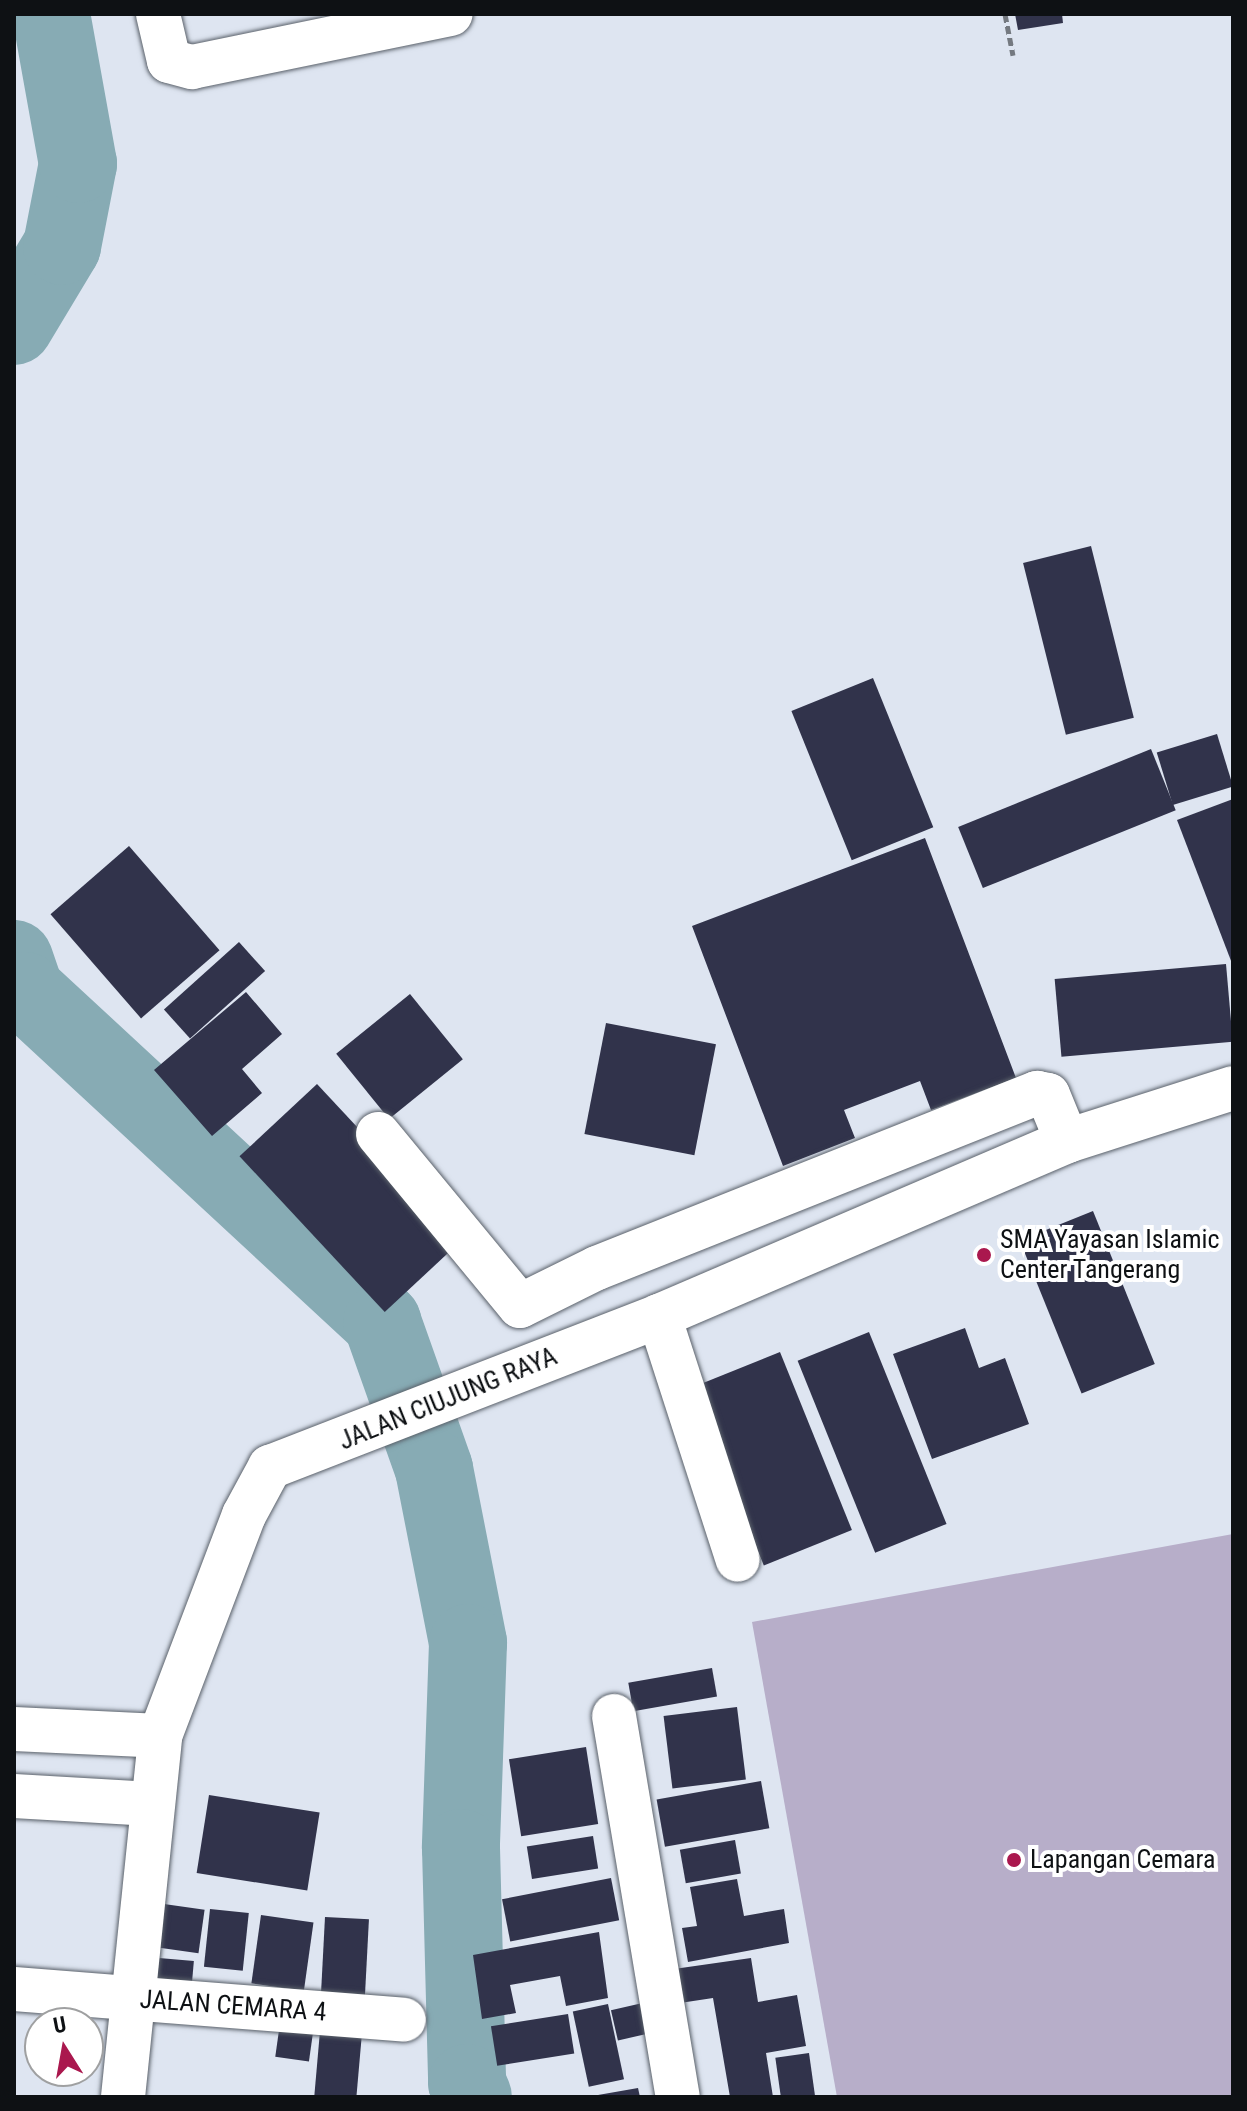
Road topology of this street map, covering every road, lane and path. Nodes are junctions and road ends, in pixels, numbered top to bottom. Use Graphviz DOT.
graph roads {
  1 [pos="158,14"];
  2 [pos="451,14"];
  3 [pos="1005,14"];
  4 [pos="1013,55"];
  5 [pos="1233,1088"];
  6 [pos="378,1134"];
  7 [pos="1067,1141"];
  8 [pos="520,1306"];
  9 [pos="659,1316"];
  10 [pos="550,1358"];
  11 [pos="738,1560"];
  12 [pos="614,1716"];
  13 [pos="14,1729"];
  14 [pos="160,1736"];
  15 [pos="14,1796"];
  16 [pos="152,1804"];
  17 [pos="14,1989"];
  18 [pos="130,1999"];
  19 [pos="404,2020"];
  20 [pos="123,2097"];
  21 [pos="678,2097"];
  1 -- 2 [label="street"];
  3 -- 4 [label="path"];
  5 -- 7 [label="street, JALAN CIUJUNG RAYA"];
  6 -- 8 [label="street"];
  7 -- 8 [label="street"];
  7 -- 9 [label="street, JALAN CIUJUNG RAYA"];
  8 -- 10 [label="street"];
  9 -- 10 [label="street, JALAN CIUJUNG RAYA"];
  9 -- 11 [label="street"];
  10 -- 14 [label="street, JALAN CIUJUNG RAYA"];
  12 -- 21 [label="street"];
  13 -- 14 [label="street"];
  14 -- 16 [label="street, JALAN CIUJUNG RAYA"];
  15 -- 16 [label="street"];
  16 -- 18 [label="street, JALAN CIUJUNG RAYA"];
  17 -- 18 [label="street, JALAN CEMARA 4"];
  18 -- 19 [label="street, JALAN CEMARA 4"];
  18 -- 20 [label="street, JALAN CIUJUNG RAYA"];
}
